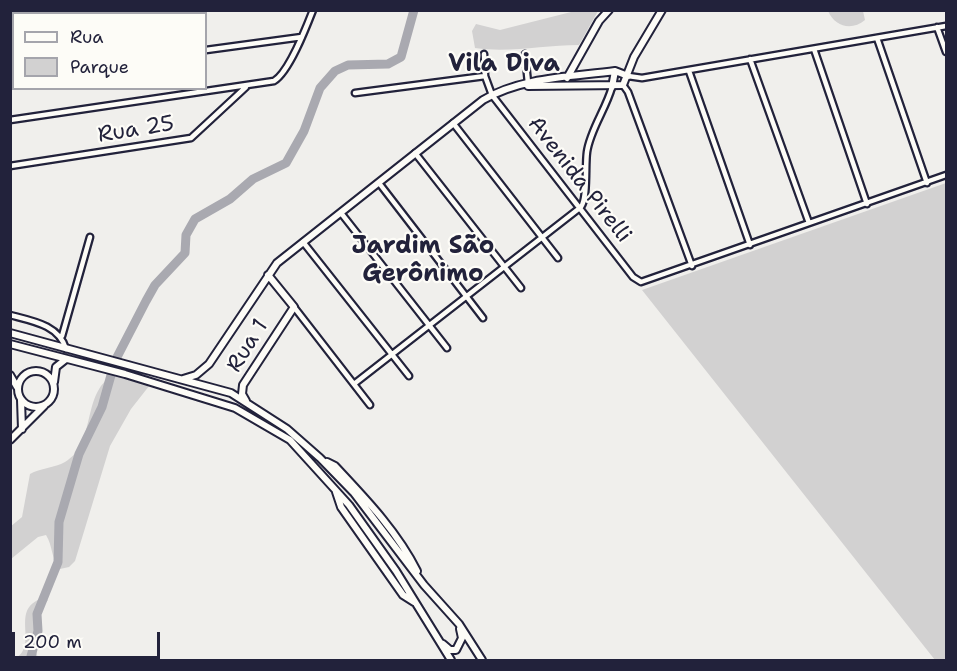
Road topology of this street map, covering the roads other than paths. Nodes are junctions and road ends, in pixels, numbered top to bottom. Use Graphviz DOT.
graph roads {
  1 [pos="183,10"];
  2 [pos="313,10"];
  3 [pos="609,10"];
  4 [pos="662,10"];
  5 [pos="175,12"];
  6 [pos="946,26"];
  7 [pos="937,27"];
  8 [pos="302,36"];
  9 [pos="877,38"];
  10 [pos="814,49"];
  11 [pos="207,50"];
  12 [pos="946,52"];
  13 [pos="484,54"];
  14 [pos="525,54"];
  15 [pos="750,59"];
  16 [pos="615,71"];
  17 [pos="688,71"];
  18 [pos="484,76"];
  19 [pos="628,76"];
  20 [pos="567,78"];
  21 [pos="528,83"];
  22 [pos="623,85"];
  23 [pos="248,86"];
  24 [pos="513,87"];
  25 [pos="612,87"];
  26 [pos="207,89"];
  27 [pos="175,90"];
  28 [pos="187,91"];
  29 [pos="355,93"];
  30 [pos="492,95"];
  31 [pos="176,96"];
  32 [pos="10,120"];
  33 [pos="453,123"];
  34 [pos="415,153"];
  35 [pos="10,166"];
  36 [pos="946,176"];
  37 [pos="379,183"];
  38 [pos="927,183"];
  39 [pos="583,188"];
  40 [pos="571,194"];
  41 [pos="867,204"];
  42 [pos="581,207"];
  43 [pos="341,213"];
  44 [pos="808,223"];
  45 [pos="90,237"];
  46 [pos="543,237"];
  47 [pos="303,242"];
  48 [pos="750,245"];
  49 [pos="558,258"];
  50 [pos="692,266"];
  51 [pos="505,267"];
  52 [pos="268,275"];
  53 [pos="521,288"];
  54 [pos="466,296"];
  55 [pos="294,307"];
  56 [pos="10,315"];
  57 [pos="483,318"];
  58 [pos="430,326"];
  59 [pos="10,333"];
  60 [pos="62,336"];
  61 [pos="10,344"];
  62 [pos="447,348"];
  63 [pos="66,349"];
  64 [pos="392,355"];
  65 [pos="69,359"];
  66 [pos="10,375"];
  67 [pos="409,376"];
  68 [pos="182,379"];
  69 [pos="354,384"];
  70 [pos="53,386"];
  71 [pos="18,387"];
  72 [pos="21,400"];
  73 [pos="47,403"];
  74 [pos="249,405"];
  75 [pos="370,405"];
  76 [pos="22,429"];
  77 [pos="10,440"];
  78 [pos="459,624"];
  79 [pos="440,642"];
  80 [pos="451,660"];
  81 [pos="482,660"];
  1 -- 5 [label="street"];
  2 -- 8 [label="street"];
  3 -- 20 [label="main road"];
  4 -- 19 [label="main road"];
  6 -- 7 [label="street"];
  7 -- 9 [label="street"];
  7 -- 12 [label="street"];
  8 -- 11 [label="street"];
  8 -- 23 [label="street"];
  9 -- 10 [label="street"];
  9 -- 38 [label="street"];
  10 -- 15 [label="street"];
  10 -- 41 [label="street"];
  13 -- 18 [label="street"];
  14 -- 21 [label="street"];
  15 -- 17 [label="street"];
  15 -- 44 [label="street"];
  16 -- 19 [label="main road"];
  16 -- 20 [label="main road"];
  16 -- 25 [label="main road"];
  17 -- 19 [label="street"];
  17 -- 48 [label="street"];
  18 -- 29 [label="street"];
  18 -- 30 [label="street, Avenida Pirelli"];
  19 -- 22 [label="main road"];
  20 -- 21 [label="main road"];
  21 -- 24 [label="main road"];
  22 -- 25 [label="main road"];
  22 -- 50 [label="street"];
  23 -- 26 [label="street"];
  23 -- 35 [label="street, Rua 25"];
  24 -- 25 [label="main road"];
  24 -- 30 [label="main road"];
  25 -- 39 [label="street"];
  27 -- 31 [label="street"];
  28 -- 31 [label="street"];
  30 -- 33 [label="main road"];
  30 -- 40 [label="street, Avenida Pirelli"];
  31 -- 32 [label="street"];
  33 -- 34 [label="main road"];
  33 -- 46 [label="street"];
  34 -- 37 [label="main road"];
  34 -- 51 [label="street"];
  36 -- 38 [label="street"];
  37 -- 43 [label="main road"];
  37 -- 54 [label="street"];
  38 -- 41 [label="street"];
  39 -- 40 [label="street"];
  39 -- 42 [label="street"];
  40 -- 42 [label="street, Avenida Pirelli"];
  41 -- 44 [label="street"];
  42 -- 46 [label="street"];
  42 -- 50 [label="street, Avenida Pirelli"];
  43 -- 47 [label="main road"];
  43 -- 58 [label="street"];
  44 -- 48 [label="street"];
  45 -- 60 [label="street"];
  46 -- 49 [label="street"];
  46 -- 51 [label="street"];
  47 -- 52 [label="main road"];
  47 -- 64 [label="street"];
  48 -- 50 [label="street"];
  51 -- 53 [label="street"];
  51 -- 54 [label="street"];
  52 -- 55 [label="main road"];
  52 -- 68 [label="main road"];
  54 -- 57 [label="street"];
  54 -- 58 [label="street"];
  55 -- 69 [label="street"];
  55 -- 74 [label="main road, Rua 1"];
  56 -- 60 [label="street"];
  58 -- 62 [label="street"];
  58 -- 64 [label="street"];
  59 -- 63 [label="main road"];
  60 -- 63 [label="street"];
  61 -- 65 [label="main road"];
  63 -- 68 [label="main road"];
  64 -- 67 [label="street"];
  64 -- 69 [label="street"];
  65 -- 70 [label="main road"];
  65 -- 79 [label="main road"];
  66 -- 71 [label="main road"];
  68 -- 74 [label="main road"];
  69 -- 75 [label="street"];
  70 -- 71 [label="main road"];
  70 -- 73 [label="main road"];
  71 -- 72 [label="main road"];
  72 -- 73 [label="main road"];
  72 -- 76 [label="main road"];
  73 -- 76 [label="main road"];
  74 -- 78 [label="main road"];
  76 -- 77 [label="main road"];
  78 -- 79 [label="main road"];
  78 -- 81 [label="main road"];
  79 -- 80 [label="main road"];
}
